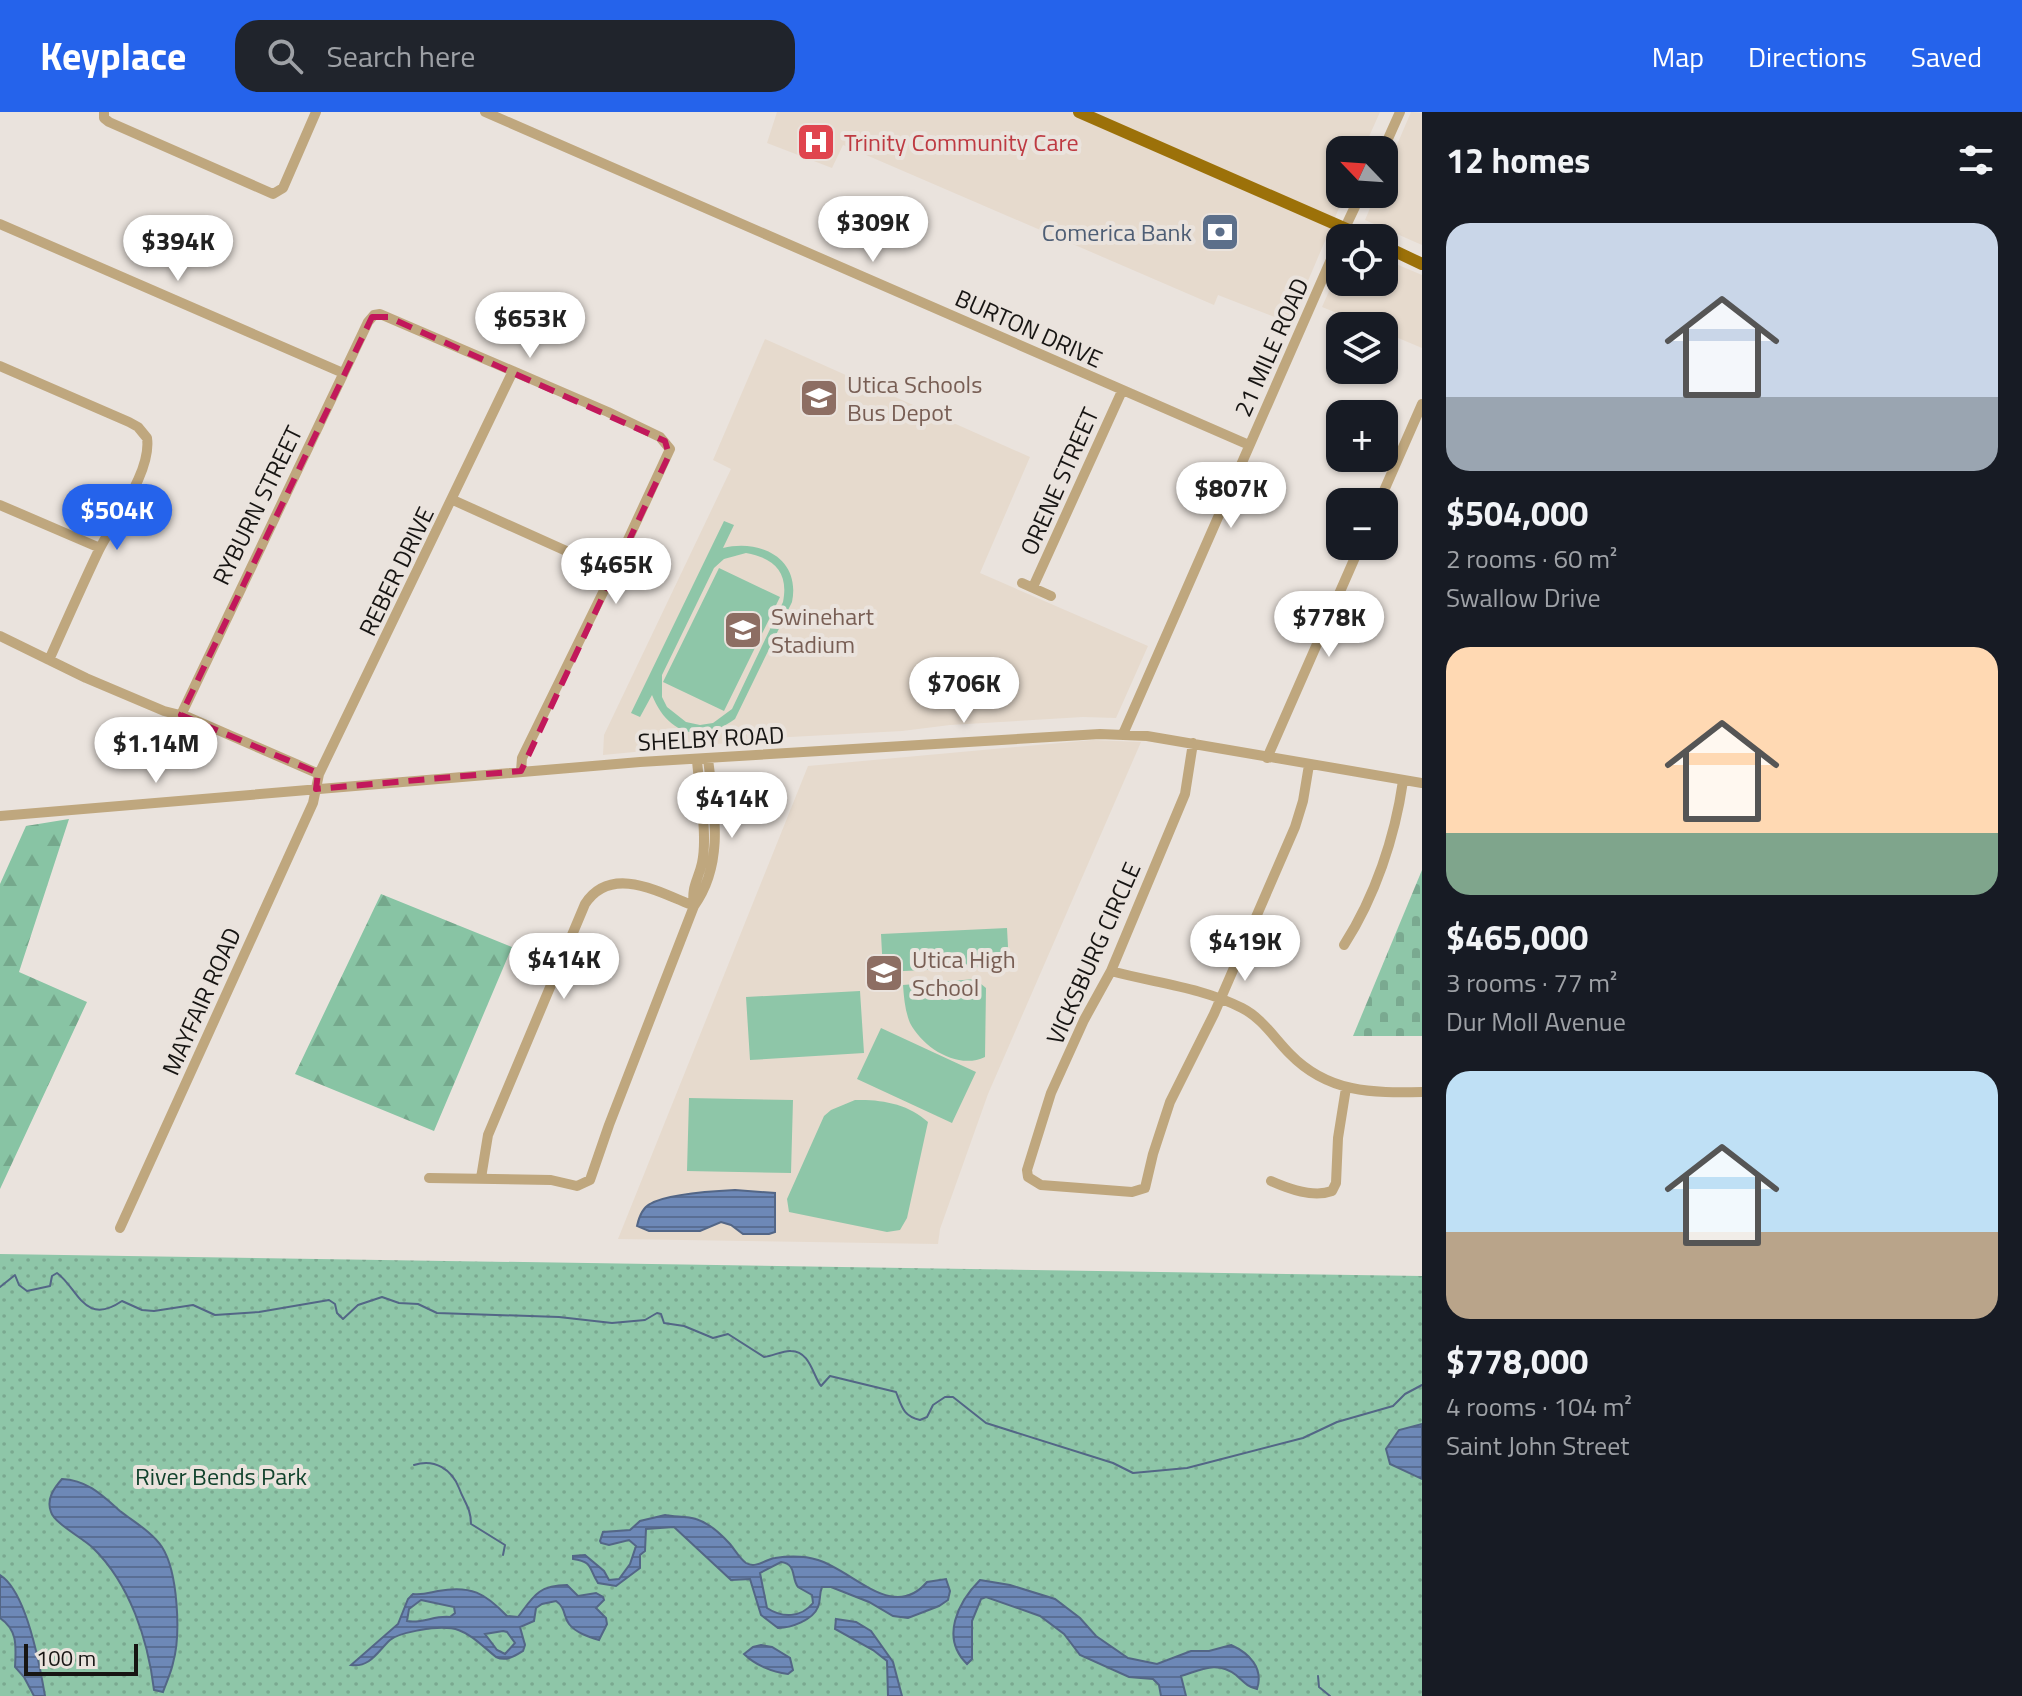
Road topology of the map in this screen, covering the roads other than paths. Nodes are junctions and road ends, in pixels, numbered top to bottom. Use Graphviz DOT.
graph roads {
  1 [pos="316,112"];
  2 [pos="485,112"];
  3 [pos="1079,112"];
  4 [pos="1400,112"];
  5 [pos="104,115"];
  6 [pos="1389,136"];
  7 [pos="0,224"];
  8 [pos="1326,228"];
  9 [pos="1398,253"];
  10 [pos="1422,264"];
  11 [pos="1326,271"];
  12 [pos="0,366"];
  13 [pos="513,371"];
  14 [pos="343,373"];
  15 [pos="1122,391"];
  16 [pos="1421,410"];
  17 [pos="1249,445"];
  18 [pos="1385,488"];
  19 [pos="453,500"];
  20 [pos="0,505"];
  21 [pos="100,548"];
  22 [pos="1354,560"];
  23 [pos="613,572"];
  24 [pos="1051,596"];
  25 [pos="0,636"];
  26 [pos="49,660"];
  27 [pos="181,715"];
  28 [pos="1123,734"];
  29 [pos="1193,743"];
  30 [pos="1267,758"];
  31 [pos="702,760"];
  32 [pos="1309,765"];
  33 [pos="521,771"];
  34 [pos="319,774"];
  35 [pos="1403,781"];
  36 [pos="1422,783"];
  37 [pos="316,789"];
  38 [pos="0,816"];
  39 [pos="703,838"];
  40 [pos="715,838"];
  41 [pos="694,906"];
  42 [pos="1344,945"];
  43 [pos="1111,971"];
  44 [pos="1221,999"];
  45 [pos="1346,1088"];
  46 [pos="1422,1092"];
  47 [pos="429,1178"];
  48 [pos="481,1178"];
  49 [pos="1271,1181"];
  50 [pos="120,1228"];
  1 -- 5 [label="street"];
  2 -- 15 [label="street, BURTON DRIVE"];
  3 -- 8 [label="main road"];
  4 -- 6 [label="street"];
  7 -- 14 [label="street"];
  9 -- 10 [label="main road"];
  11 -- 17 [label="street, 21 MILE ROAD"];
  12 -- 21 [label="street"];
  13 -- 14 [label="street, RYBURN STREET"];
  13 -- 19 [label="street, REBER DRIVE"];
  13 -- 23 [label="street"];
  14 -- 27 [label="street, RYBURN STREET"];
  15 -- 17 [label="street, BURTON DRIVE"];
  15 -- 24 [label="street, ORENE STREET"];
  16 -- 18 [label="street"];
  17 -- 28 [label="street, 21 MILE ROAD"];
  19 -- 23 [label="street"];
  19 -- 34 [label="street, REBER DRIVE"];
  20 -- 21 [label="street"];
  21 -- 26 [label="street"];
  22 -- 30 [label="street"];
  23 -- 33 [label="street"];
  25 -- 26 [label="street"];
  26 -- 27 [label="street"];
  27 -- 34 [label="street"];
  28 -- 29 [label="street, SHELBY ROAD"];
  28 -- 31 [label="street, SHELBY ROAD"];
  29 -- 30 [label="street, SHELBY ROAD"];
  29 -- 43 [label="street, VICKSBURG CIRCLE"];
  30 -- 32 [label="street, SHELBY ROAD"];
  31 -- 33 [label="street, SHELBY ROAD"];
  31 -- 39 [label="street"];
  31 -- 40 [label="street"];
  32 -- 35 [label="street, SHELBY ROAD"];
  32 -- 44 [label="street"];
  33 -- 37 [label="street, SHELBY ROAD"];
  34 -- 37 [label="street, REBER DRIVE"];
  35 -- 36 [label="street, SHELBY ROAD"];
  35 -- 42 [label="street"];
  37 -- 38 [label="street, SHELBY ROAD"];
  37 -- 50 [label="street, MAYFAIR ROAD"];
  39 -- 40 [label="street"];
  39 -- 41 [label="street"];
  40 -- 41 [label="street"];
  41 -- 48 [label="street"];
  41 -- 48 [label="street"];
  43 -- 44 [label="street"];
  43 -- 44 [label="street, VICKSBURG CIRCLE"];
  44 -- 45 [label="street"];
  45 -- 46 [label="street"];
  45 -- 49 [label="street"];
  47 -- 48 [label="street"];
}
